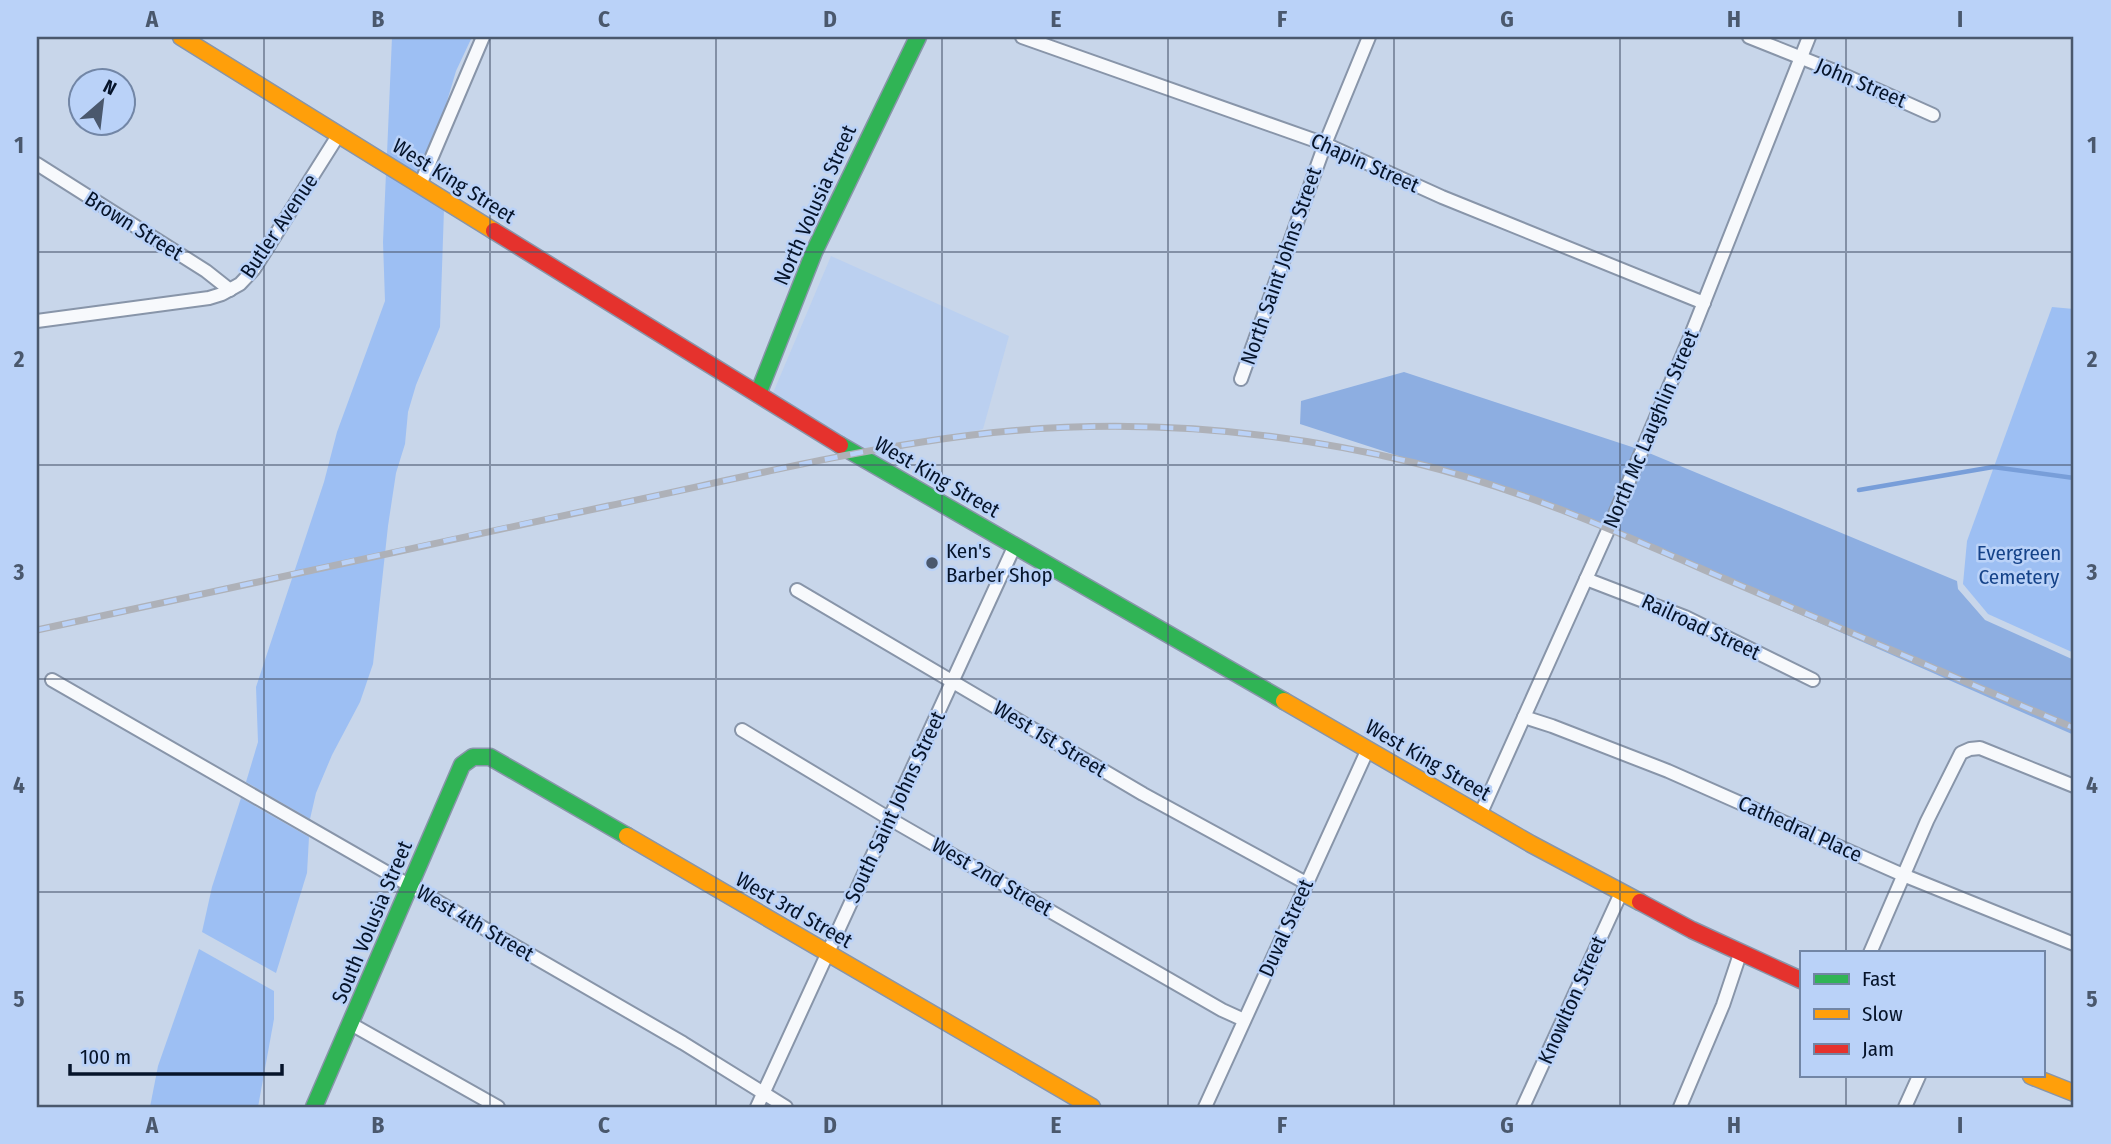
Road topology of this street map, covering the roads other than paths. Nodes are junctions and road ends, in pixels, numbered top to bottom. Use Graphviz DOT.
graph roads {
  1 [pos="181,37"];
  2 [pos="483,37"];
  3 [pos="918,37"];
  4 [pos="1022,37"];
  5 [pos="1369,37"];
  6 [pos="1749,37"];
  7 [pos="1809,37"];
  8 [pos="1801,57"];
  9 [pos="1933,115"];
  10 [pos="339,134"];
  11 [pos="1325,144"];
  12 [pos="37,164"];
  13 [pos="420,185"];
  14 [pos="230,290"];
  15 [pos="1704,303"];
  16 [pos="37,321"];
  17 [pos="1241,379"];
  18 [pos="758,394"];
  19 [pos="1015,545"];
  20 [pos="1586,579"];
  21 [pos="797,590"];
  22 [pos="52,680"];
  23 [pos="1813,680"];
  24 [pos="954,682"];
  25 [pos="1524,717"];
  26 [pos="743,730"];
  27 [pos="1368,750"];
  28 [pos="473,757"];
  29 [pos="2074,786"];
  30 [pos="1480,815"];
  31 [pos="890,819"];
  32 [pos="1903,875"];
  33 [pos="1306,883"];
  34 [pos="411,887"];
  35 [pos="1621,893"];
  36 [pos="2074,944"];
  37 [pos="1871,951"];
  38 [pos="826,953"];
  39 [pos="1740,954"];
  40 [pos="1800,980"];
  41 [pos="1244,1020"];
  42 [pos="351,1024"];
  43 [pos="1918,1078"];
  44 [pos="2036,1078"];
  45 [pos="764,1093"];
  46 [pos="2074,1093"];
  47 [pos="314,1107"];
  48 [pos="498,1107"];
  49 [pos="757,1107"];
  50 [pos="786,1107"];
  51 [pos="1092,1107"];
  52 [pos="1205,1107"];
  53 [pos="1523,1107"];
  54 [pos="1680,1107"];
  55 [pos="1905,1107"];
  1 -- 10 [label="main road, West King Street"];
  2 -- 13 [label="street"];
  3 -- 18 [label="main road, North Volusia Street"];
  4 -- 11 [label="street, Chapin Street"];
  5 -- 11 [label="street, North Saint Johns Street"];
  6 -- 8 [label="street, John Street"];
  7 -- 8 [label="street, North Mc Laughlin Street"];
  8 -- 9 [label="street, John Street"];
  8 -- 15 [label="street, North Mc Laughlin Street"];
  10 -- 13 [label="main road, West King Street"];
  10 -- 14 [label="street, Butler Avenue"];
  11 -- 15 [label="street, Chapin Street"];
  11 -- 17 [label="street, North Saint Johns Street"];
  12 -- 14 [label="street, Brown Street"];
  13 -- 18 [label="main road, West King Street"];
  14 -- 16 [label="street, Butler Avenue"];
  15 -- 20 [label="street, North Mc Laughlin Street"];
  18 -- 19 [label="main road, West King Street"];
  19 -- 24 [label="street, South Saint Johns Street"];
  19 -- 27 [label="main road, West King Street"];
  20 -- 23 [label="street, Railroad Street"];
  20 -- 25 [label="street, North Mc Laughlin Street"];
  21 -- 24 [label="street, West 1st Street"];
  22 -- 34 [label="street, West 4th Street"];
  24 -- 31 [label="street, South Saint Johns Street"];
  24 -- 33 [label="street, West 1st Street"];
  25 -- 30 [label="street, North Mc Laughlin Street"];
  25 -- 32 [label="street, Cathedral Place"];
  26 -- 31 [label="street, West 2nd Street"];
  27 -- 30 [label="main road, West King Street"];
  27 -- 33 [label="street, Duval Street"];
  28 -- 34 [label="main road, South Volusia Street"];
  28 -- 38 [label="main road, West 3rd Street"];
  29 -- 32 [label="street"];
  30 -- 35 [label="main road, West King Street"];
  31 -- 38 [label="street, South Saint Johns Street"];
  31 -- 41 [label="street, West 2nd Street"];
  32 -- 36 [label="street, Cathedral Place"];
  32 -- 37 [label="street"];
  33 -- 41 [label="street, Duval Street"];
  34 -- 42 [label="main road, South Volusia Street"];
  34 -- 45 [label="street, West 4th Street"];
  35 -- 39 [label="main road, West King Street"];
  35 -- 53 [label="street, Knowlton Street"];
  38 -- 45 [label="street, South Saint Johns Street"];
  38 -- 51 [label="main road, West 3rd Street"];
  39 -- 40 [label="main road, West King Street"];
  39 -- 54 [label="street"];
  41 -- 52 [label="street, Duval Street"];
  42 -- 47 [label="main road, South Volusia Street"];
  42 -- 48 [label="street"];
  43 -- 55 [label="street"];
  44 -- 46 [label="main road"];
  45 -- 49 [label="street, South Saint Johns Street"];
  45 -- 50 [label="street, West 4th Street"];
}
